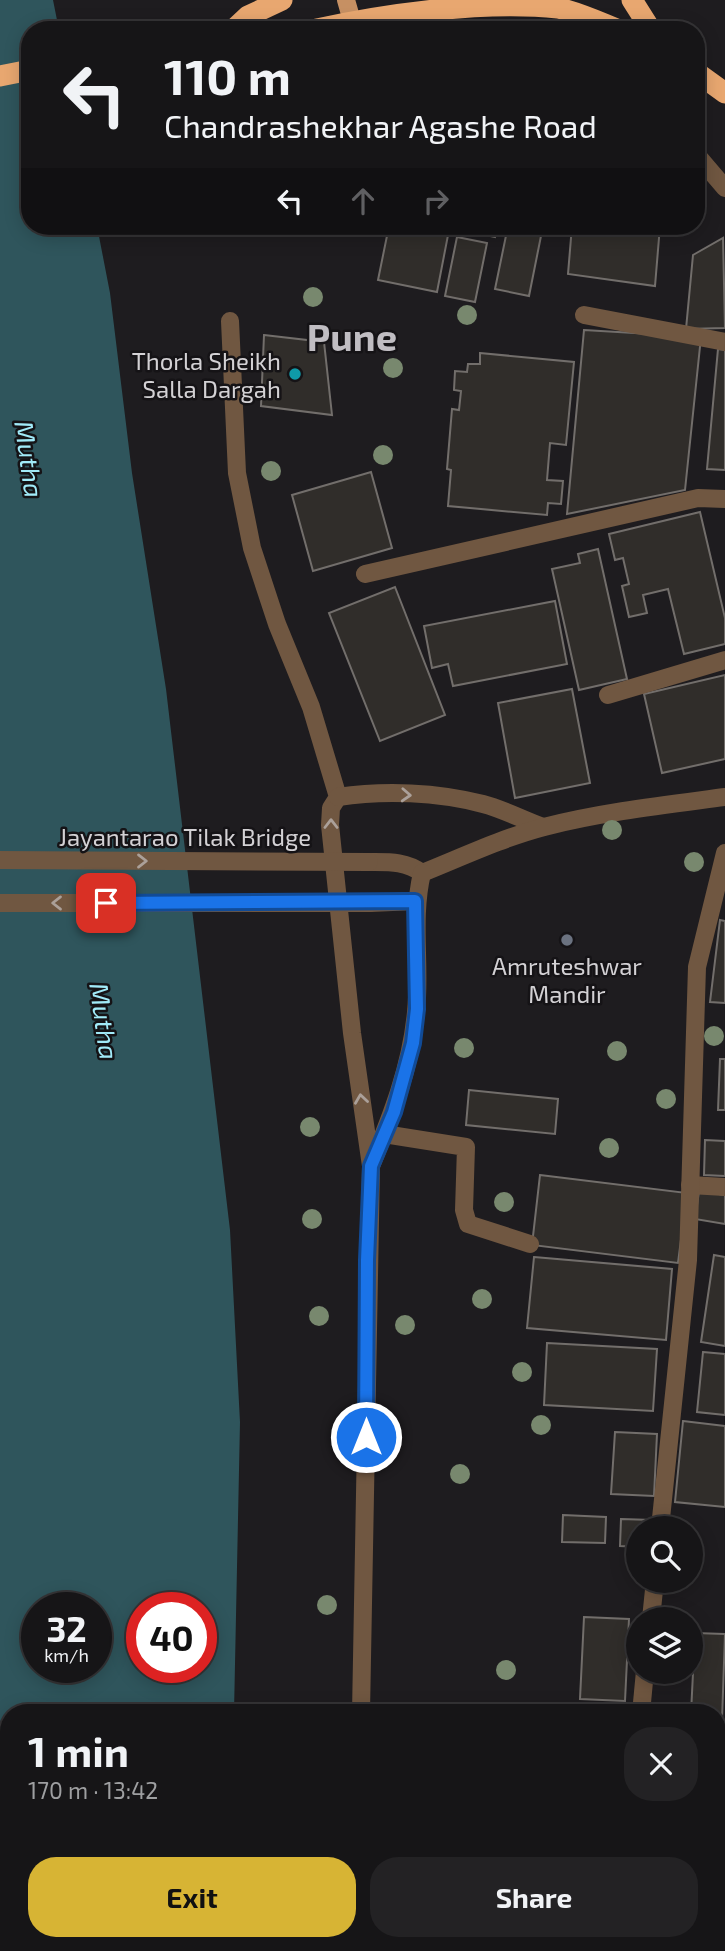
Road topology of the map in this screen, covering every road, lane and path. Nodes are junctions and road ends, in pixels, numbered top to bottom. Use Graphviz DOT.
graph roads {
  1 [pos="282,0"];
  2 [pos="346,0"];
  3 [pos="632,0"];
  4 [pos="562,4"];
  5 [pos="243,21"];
  6 [pos="352,21"];
  7 [pos="599,21"];
  8 [pos="645,21"];
  9 [pos="21,72"];
  10 [pos="0,76"];
  11 [pos="705,79"];
  12 [pos="725,93"];
  13 [pos="705,165"];
  14 [pos="725,188"];
  15 [pos="584,315"];
  16 [pos="230,321"];
  17 [pos="725,342"];
  18 [pos="725,499"];
  19 [pos="365,574"];
  20 [pos="725,660"];
  21 [pos="608,695"];
  22 [pos="338,797"];
  23 [pos="725,797"];
  24 [pos="543,827"];
  25 [pos="725,853"];
  26 [pos="0,860"];
  27 [pos="422,873"];
  28 [pos="415,901"];
  29 [pos="0,903"];
  30 [pos="384,1134"];
  31 [pos="371,1166"];
  32 [pos="690,1185"];
  33 [pos="725,1187"];
  34 [pos="530,1244"];
  35 [pos="661,1516"];
  36 [pos="644,1684"];
  37 [pos="361,1704"];
  38 [pos="642,1704"];
  1 -- 5 [label="highway"];
  2 -- 6 [label="main road"];
  3 -- 8 [label="highway"];
  4 -- 6 [label="highway"];
  4 -- 7 [label="highway"];
  9 -- 10 [label="highway"];
  11 -- 12 [label="highway"];
  13 -- 14 [label="street"];
  15 -- 17 [label="street"];
  16 -- 22 [label="street"];
  18 -- 19 [label="street"];
  20 -- 21 [label="street"];
  22 -- 24 [label="street, one-way"];
  31 -- 22 [label="street, one-way"];
  23 -- 24 [label="street"];
  24 -- 27 [label="street"];
  25 -- 32 [label="street"];
  26 -- 27 [label="street, Jayantarao Tilak Bridge, one-way, bridge"];
  27 -- 28 [label="street"];
  28 -- 29 [label="street, one-way, bridge"];
  28 -- 30 [label="street"];
  30 -- 31 [label="street"];
  30 -- 34 [label="street"];
  31 -- 37 [label="street"];
  32 -- 33 [label="street"];
  32 -- 35 [label="street"];
  36 -- 38 [label="street"];
}
